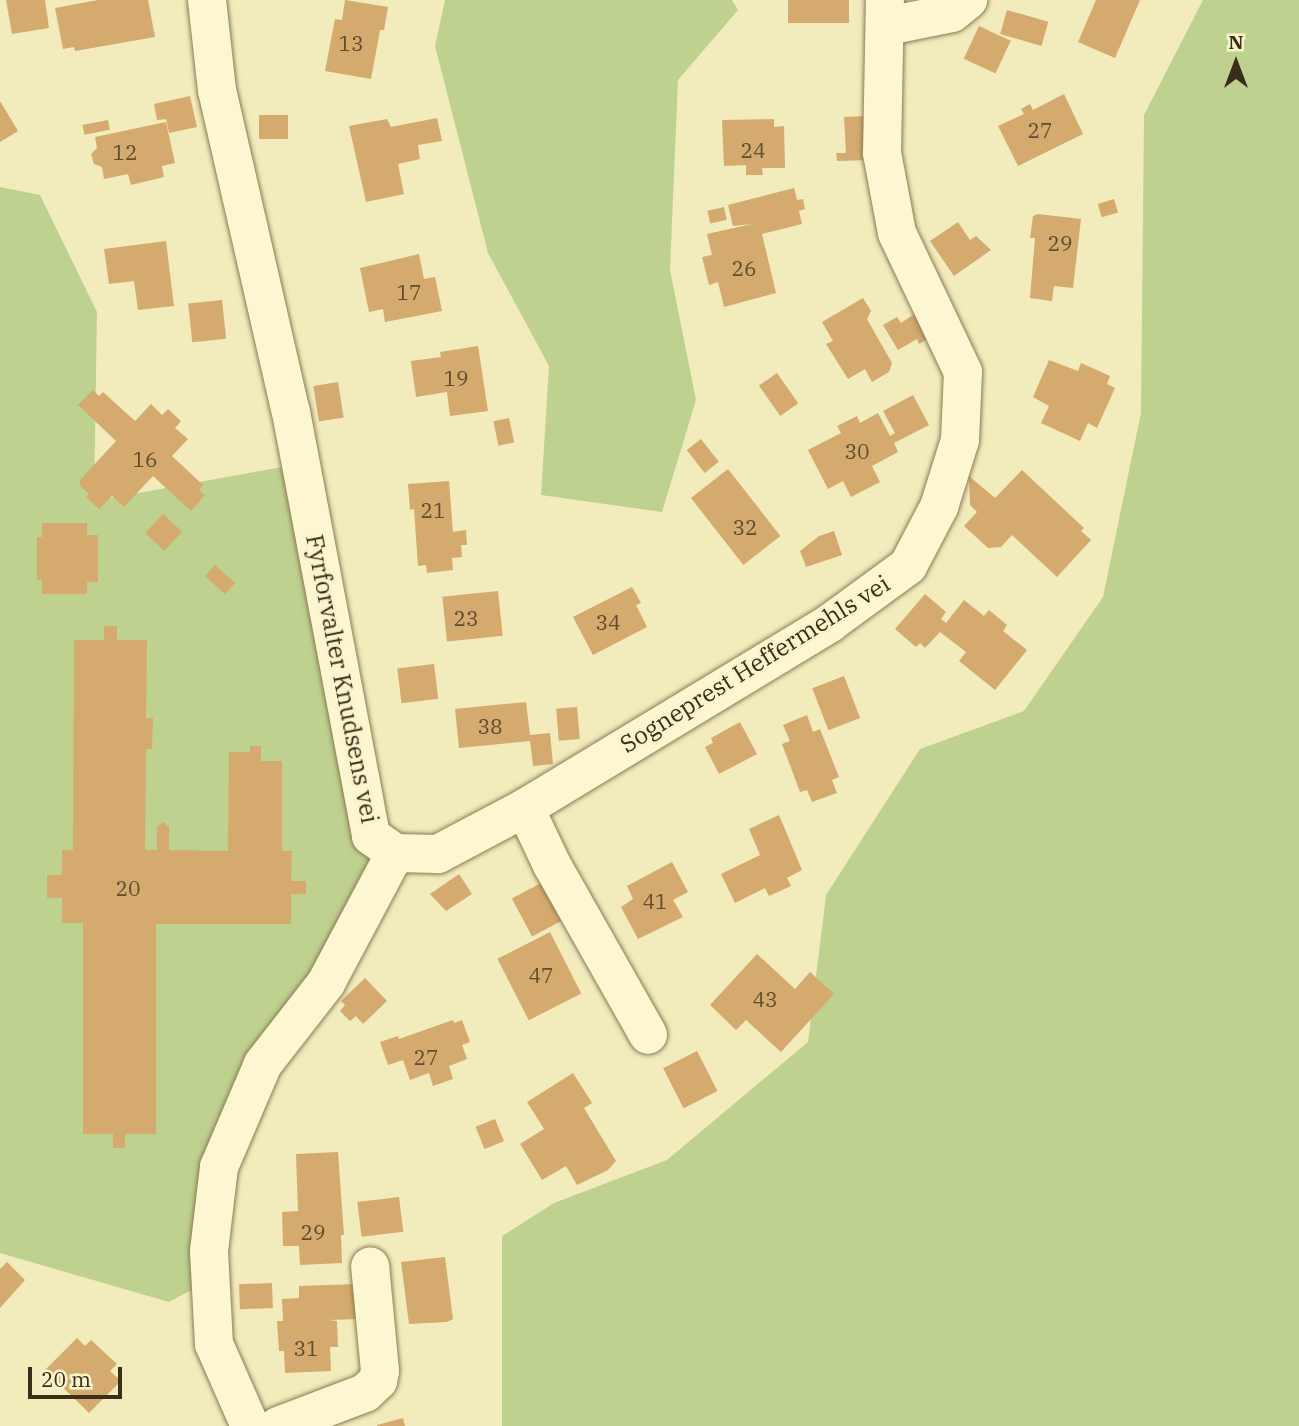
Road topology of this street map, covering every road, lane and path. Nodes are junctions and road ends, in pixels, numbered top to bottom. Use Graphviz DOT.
graph roads {
  1 [pos="207,0"];
  2 [pos="968,0"];
  3 [pos="886,13"];
  4 [pos="525,808"];
  5 [pos="395,853"];
  6 [pos="648,1035"];
  7 [pos="370,1266"];
  8 [pos="250,1426"];
  9 [pos="278,1426"];
  1 -- 5 [label="street, Fyrforvalter Knudsens vei"];
  2 -- 3 [label="street"];
  3 -- 4 [label="street, Sogneprest Heffermehls vei"];
  4 -- 5 [label="street, Sogneprest Heffermehls vei"];
  4 -- 6 [label="street"];
  5 -- 8 [label="street, Fyrforvalter Knudsens vei"];
  7 -- 9 [label="street"];
}
